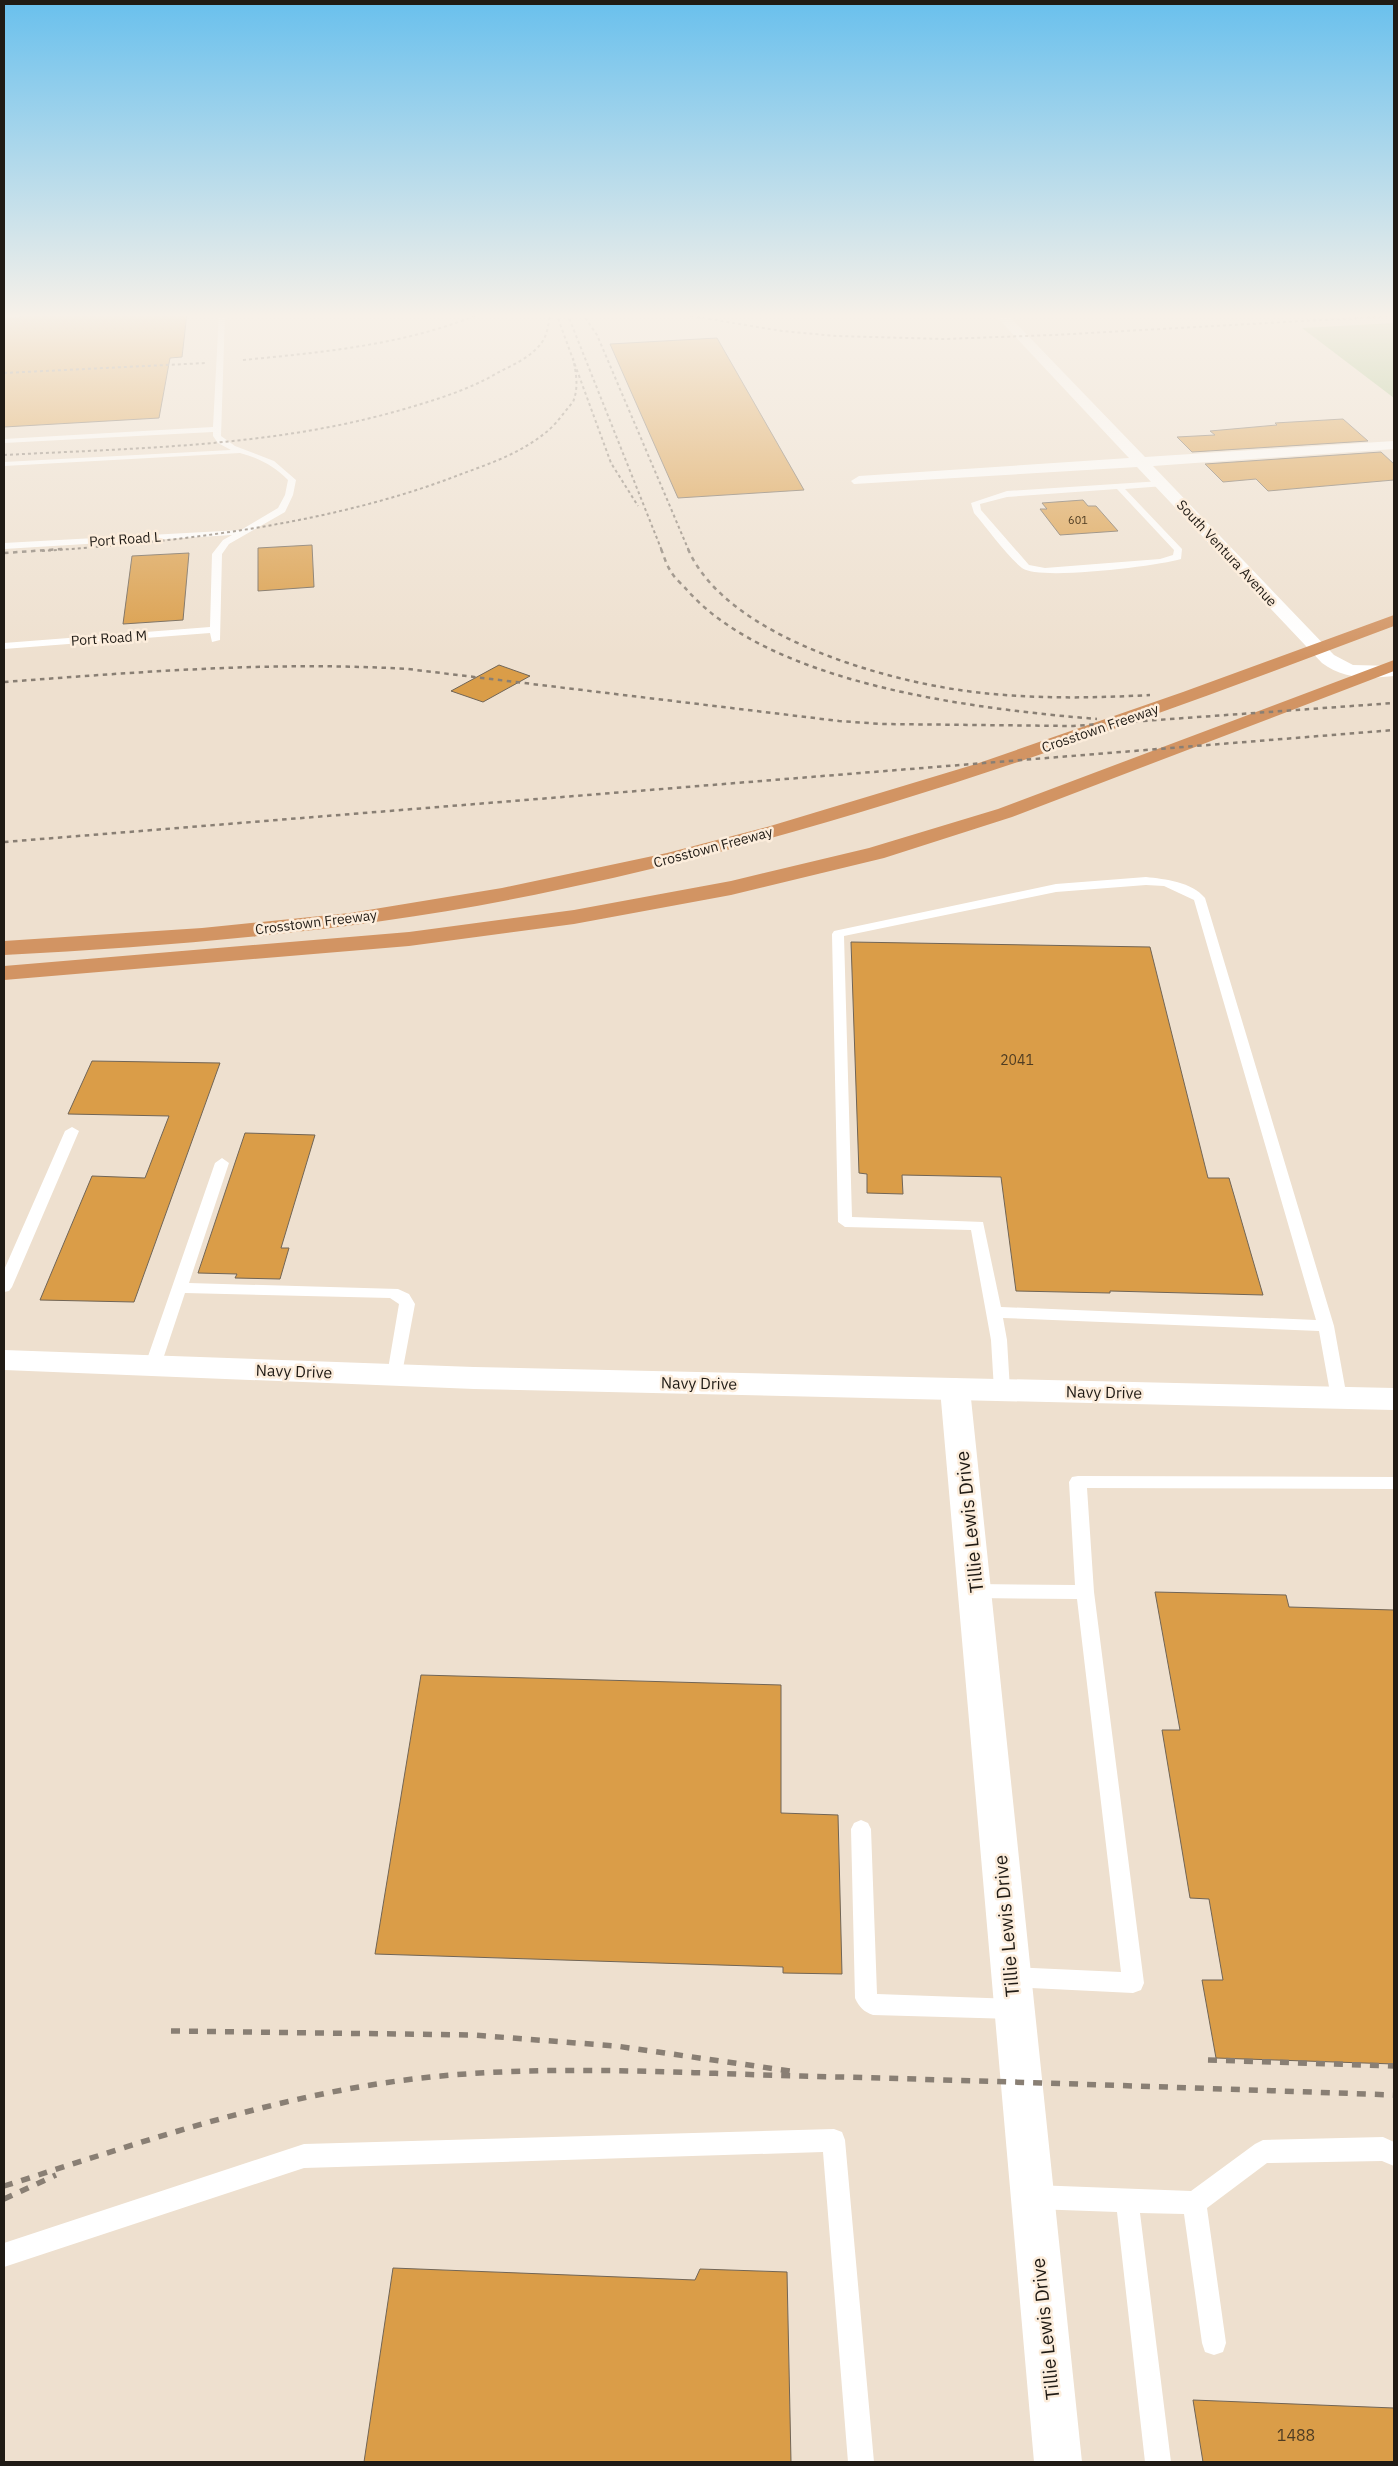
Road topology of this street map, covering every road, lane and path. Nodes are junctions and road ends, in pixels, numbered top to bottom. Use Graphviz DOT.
graph roads {
  1 [pos="216,428"];
  2 [pos="217,428"];
  3 [pos="1108,428"];
  4 [pos="4,441"];
  5 [pos="1394,445"];
  6 [pos="243,451"];
  7 [pos="1141,463"];
  8 [pos="4,464"];
  9 [pos="859,482"];
  10 [pos="1161,484"];
  11 [pos="1119,487"];
  12 [pos="246,532"];
  13 [pos="4,546"];
  14 [pos="1394,620"];
  15 [pos="4,646"];
  16 [pos="1394,665"];
  17 [pos="1394,671"];
  18 [pos="4,948"];
  19 [pos="4,973"];
  20 [pos="72,1132"];
  21 [pos="222,1163"];
  22 [pos="4,1287"];
  23 [pos="179,1288"];
  24 [pos="993,1312"];
  25 [pos="1326,1326"];
  26 [pos="4,1360"];
  27 [pos="153,1366"];
  28 [pos="395,1375"];
  29 [pos="955,1389"];
  30 [pos="1002,1390"];
  31 [pos="1338,1398"];
  32 [pos="1394,1399"];
  33 [pos="1394,1483"];
  34 [pos="976,1591"];
  35 [pos="1085,1592"];
  36 [pos="861,1829"];
  37 [pos="1012,1993"];
  38 [pos="1394,2154"];
  39 [pos="1032,2197"];
  40 [pos="1127,2200"];
  41 [pos="1194,2202"];
  42 [pos="4,2255"];
  43 [pos="1214,2343"];
  44 [pos="861,2462"];
  45 [pos="1058,2462"];
  46 [pos="1158,2462"];
  1 -- 4 [label="lane"];
  2 -- 6 [label="lane"];
  3 -- 7 [label="street, South Ventura Avenue"];
  5 -- 7 [label="street"];
  6 -- 8 [label="lane"];
  6 -- 12 [label="lane"];
  7 -- 9 [label="street"];
  7 -- 10 [label="street, South Ventura Avenue"];
  10 -- 11 [label="lane"];
  10 -- 17 [label="street, South Ventura Avenue"];
  11 -- 11 [label="lane"];
  12 -- 13 [label="lane, Port Road L"];
  12 -- 15 [label="lane, Port Road M"];
  14 -- 18 [label="highway, Crosstown Freeway"];
  16 -- 19 [label="highway, Crosstown Freeway"];
  20 -- 22 [label="lane"];
  21 -- 23 [label="lane"];
  23 -- 27 [label="lane"];
  23 -- 28 [label="lane"];
  24 -- 25 [label="lane"];
  24 -- 25 [label="lane"];
  24 -- 30 [label="lane"];
  25 -- 31 [label="lane"];
  26 -- 27 [label="street, Navy Drive"];
  27 -- 28 [label="street, Navy Drive"];
  28 -- 29 [label="street, Navy Drive"];
  29 -- 30 [label="street, Navy Drive"];
  29 -- 34 [label="street, Tillie Lewis Drive"];
  30 -- 31 [label="street, Navy Drive"];
  31 -- 32 [label="street, Navy Drive"];
  33 -- 35 [label="lane"];
  34 -- 35 [label="lane"];
  34 -- 37 [label="street, Tillie Lewis Drive"];
  35 -- 37 [label="lane"];
  36 -- 37 [label="lane"];
  37 -- 39 [label="street, Tillie Lewis Drive"];
  38 -- 41 [label="lane"];
  39 -- 40 [label="lane"];
  39 -- 45 [label="street, Tillie Lewis Drive"];
  40 -- 41 [label="lane"];
  40 -- 46 [label="lane"];
  41 -- 43 [label="lane"];
  42 -- 44 [label="lane"];
}
